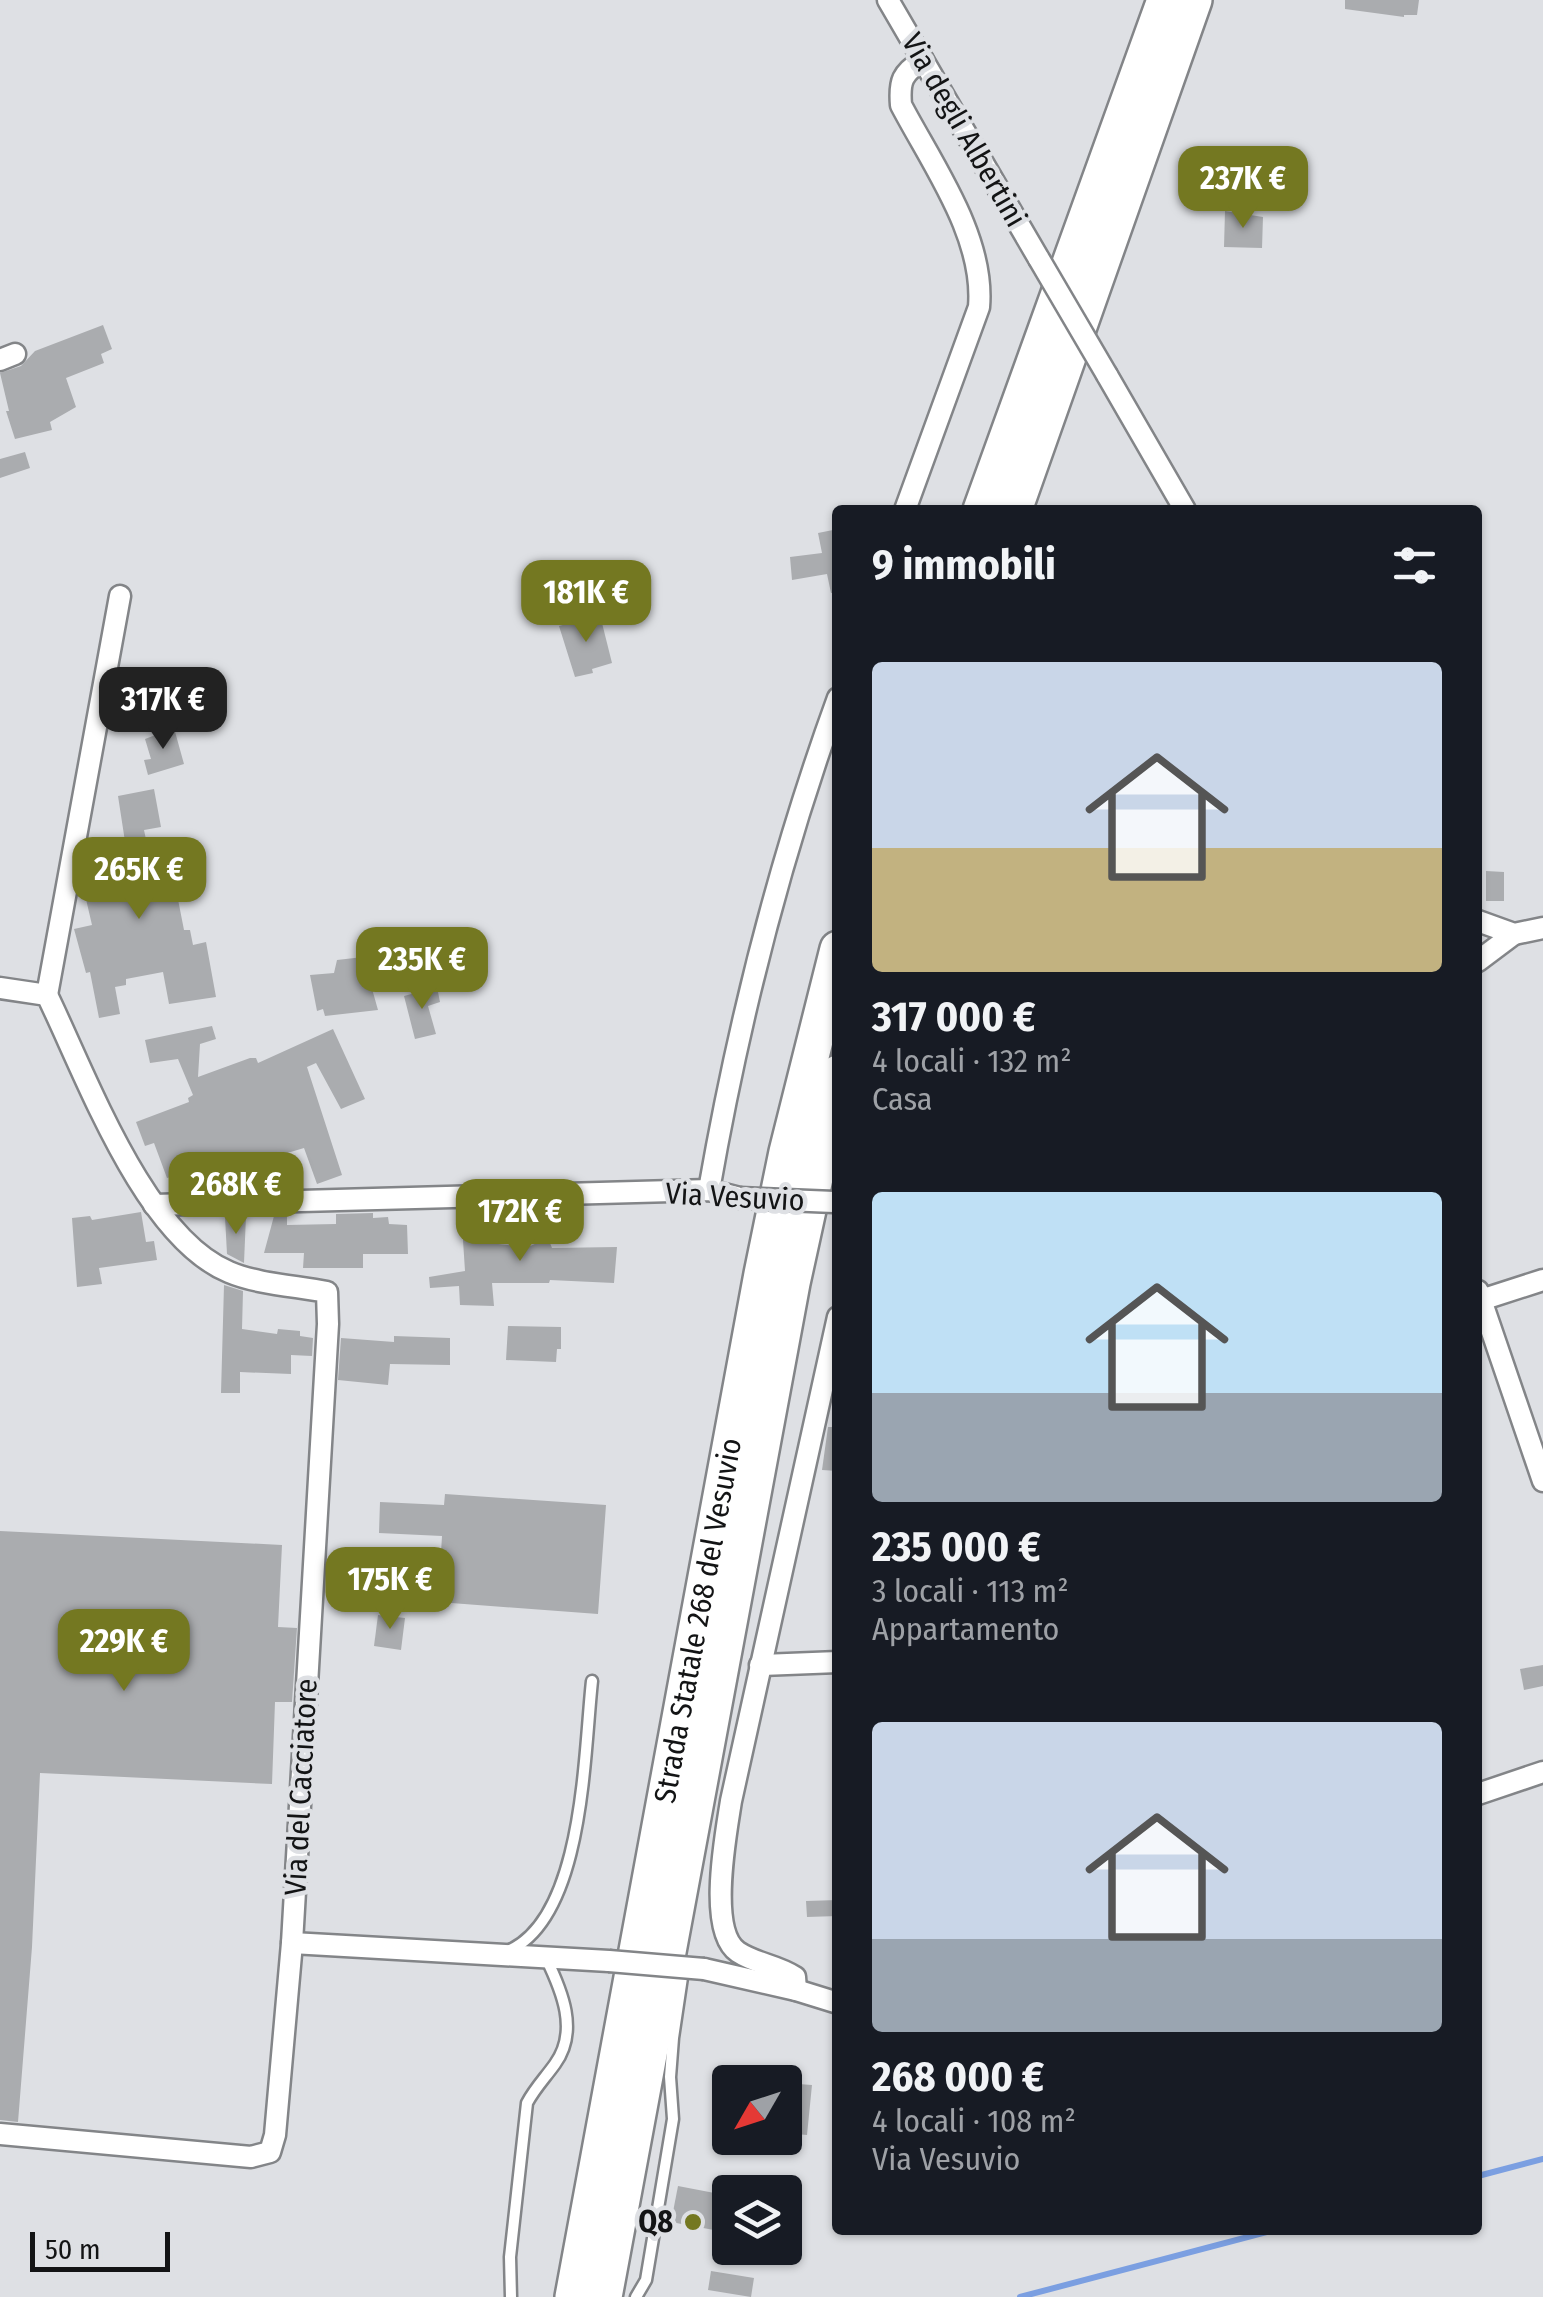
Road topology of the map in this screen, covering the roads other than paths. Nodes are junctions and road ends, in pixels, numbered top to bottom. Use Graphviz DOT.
graph roads {
  1 [pos="888,0"];
  2 [pos="1165,0"];
  3 [pos="1194,0"];
  4 [pos="923,60"];
  5 [pos="908,505"];
  6 [pos="983,505"];
  7 [pos="1016,505"];
  8 [pos="1182,505"];
  9 [pos="120,596"];
  10 [pos="832,717"];
  11 [pos="1482,922"];
  12 [pos="1543,928"];
  13 [pos="1514,934"];
  14 [pos="1482,958"];
  15 [pos="832,973"];
  16 [pos="0,988"];
  17 [pos="43,994"];
  18 [pos="832,1100"];
  19 [pos="708,1190"];
  20 [pos="832,1202"];
  21 [pos="154,1205"];
  22 [pos="1543,1280"];
  23 [pos="1482,1295"];
  24 [pos="1482,1305"];
  25 [pos="832,1344"];
  26 [pos="1543,1481"];
  27 [pos="832,1662"];
  28 [pos="760,1664"];
  29 [pos="592,1681"];
  30 [pos="1543,1772"];
  31 [pos="1482,1793"];
  32 [pos="684,1868"];
  33 [pos="684,1938"];
  34 [pos="292,1943"];
  35 [pos="500,1955"];
  36 [pos="685,1956"];
  37 [pos="546,1958"];
  38 [pos="796,1990"];
  39 [pos="832,2001"];
  40 [pos="0,2134"];
  41 [pos="511,2297"];
  42 [pos="572,2297"];
  43 [pos="604,2297"];
  44 [pos="636,2297"];
  1 -- 4 [label="street, Via degli Albertini"];
  2 -- 6 [label="highway"];
  3 -- 7 [label="highway"];
  4 -- 5 [label="street"];
  4 -- 8 [label="street, Via degli Albertini, bridge"];
  9 -- 17 [label="street"];
  10 -- 19 [label="street"];
  11 -- 13 [label="street"];
  12 -- 13 [label="street"];
  13 -- 14 [label="street"];
  15 -- 42 [label="highway, Strada Statale 268 del Vesuvio"];
  16 -- 17 [label="street"];
  17 -- 21 [label="street"];
  18 -- 32 [label="highway, Strada Statale 268 del Vesuvio"];
  19 -- 20 [label="street, Via Vesuvio, bridge"];
  19 -- 21 [label="street, Via Vesuvio"];
  21 -- 34 [label="street, Via del Cacciatore"];
  22 -- 23 [label="street"];
  24 -- 26 [label="street"];
  25 -- 28 [label="street"];
  27 -- 28 [label="street"];
  28 -- 38 [label="street"];
  29 -- 35 [label="lane"];
  30 -- 31 [label="street"];
  32 -- 33 [label="lane"];
  32 -- 43 [label="highway, Strada Statale 268 del Vesuvio"];
  34 -- 35 [label="street"];
  34 -- 40 [label="street, Via del Cacciatore"];
  35 -- 37 [label="street"];
  36 -- 44 [label="lane"];
  37 -- 38 [label="street, bridge"];
  37 -- 41 [label="lane"];
  38 -- 39 [label="street"];
}
